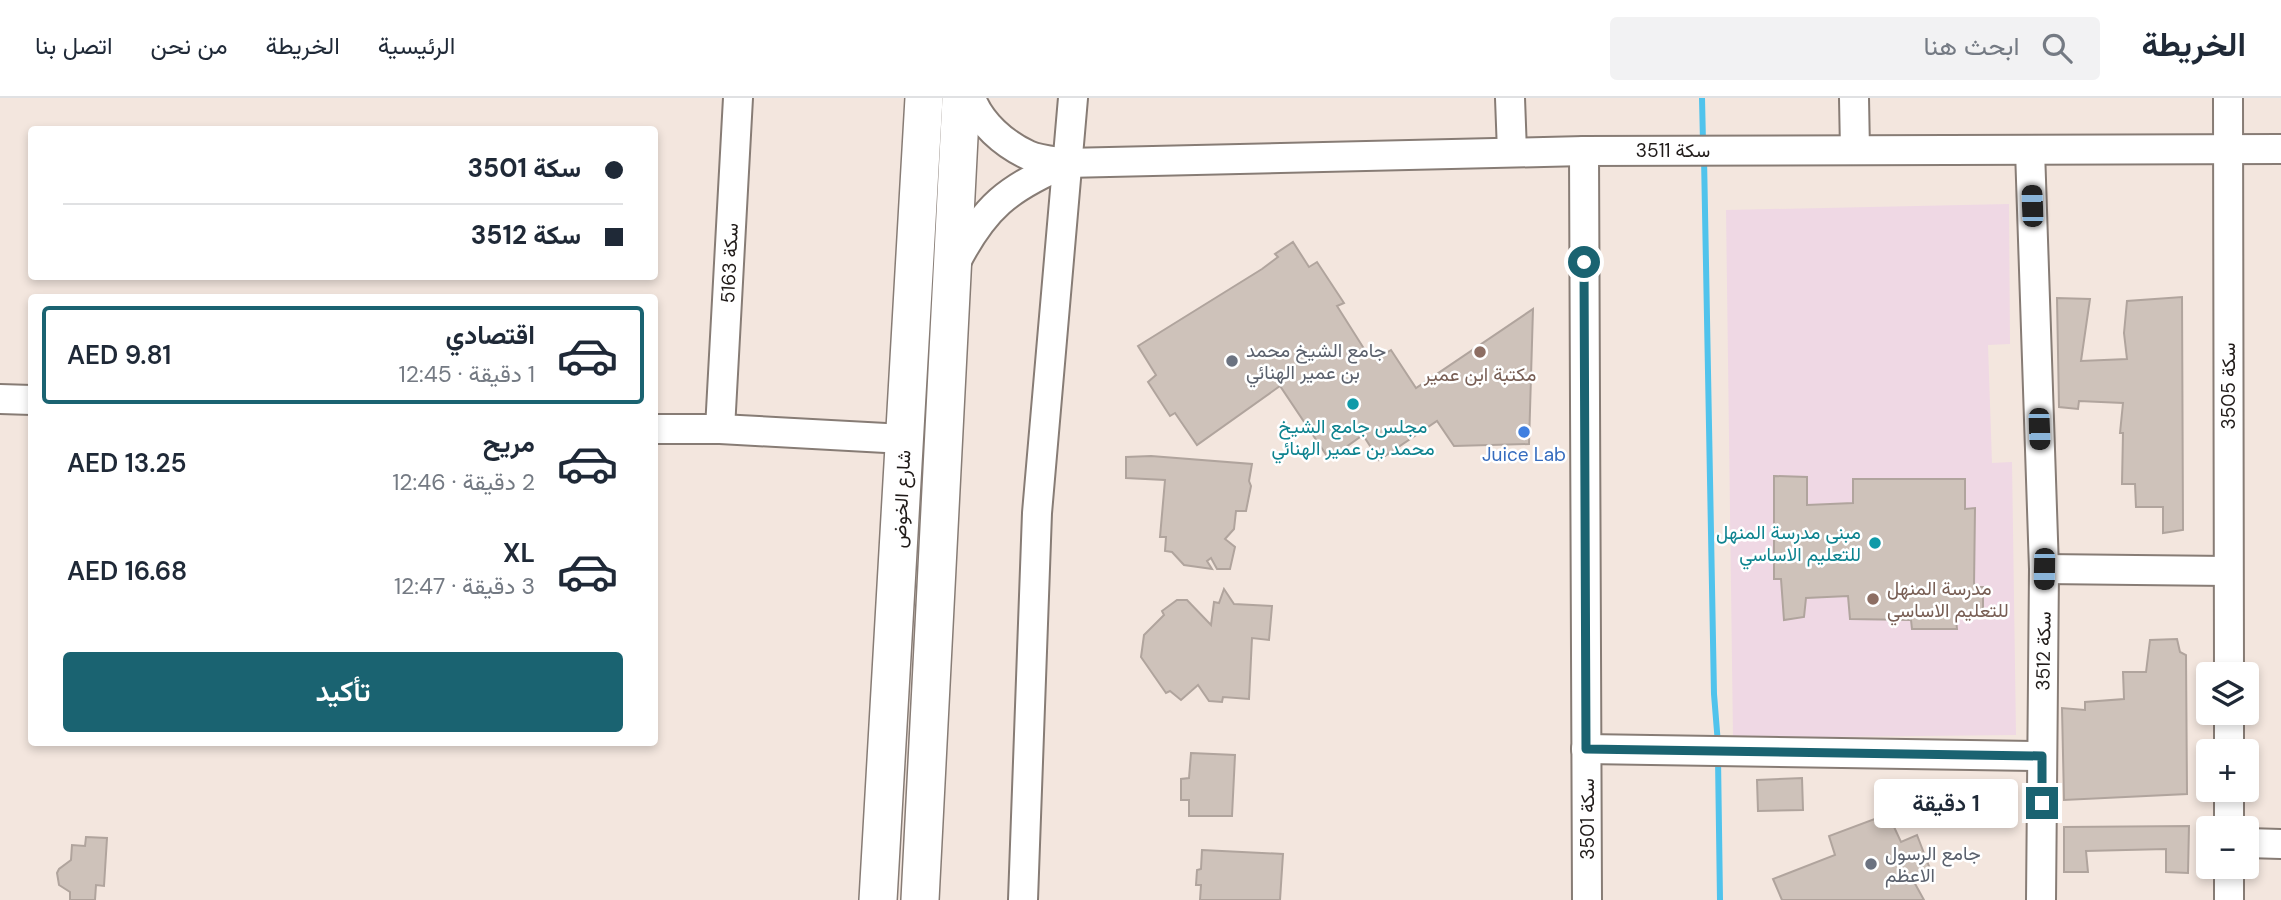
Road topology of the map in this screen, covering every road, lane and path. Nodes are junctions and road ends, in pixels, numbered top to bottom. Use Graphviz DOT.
graph roads {
  1 [pos="738,98"];
  2 [pos="924,98"];
  3 [pos="961,98"];
  4 [pos="971,98"];
  5 [pos="1073,98"];
  6 [pos="1510,98"];
  7 [pos="1854,98"];
  8 [pos="2228,98"];
  9 [pos="2281,149"];
  10 [pos="1584,150"];
  11 [pos="1855,150"];
  12 [pos="2030,150"];
  13 [pos="2228,150"];
  14 [pos="1512,152"];
  15 [pos="1066,163"];
  16 [pos="953,268"];
  17 [pos="0,398"];
  18 [pos="28,400"];
  19 [pos="658,429"];
  20 [pos="720,429"];
  21 [pos="904,439"];
  22 [pos="2044,569"];
  23 [pos="2228,571"];
  24 [pos="2229,662"];
  25 [pos="1586,749"];
  26 [pos="2042,756"];
  27 [pos="2259,843"];
  28 [pos="2281,844"];
  29 [pos="2229,879"];
  30 [pos="878,900"];
  31 [pos="920,900"];
  32 [pos="1023,900"];
  33 [pos="1587,900"];
  34 [pos="2041,900"];
  35 [pos="2229,900"];
  1 -- 20 [label="street, سكة 5163"];
  2 -- 21 [label="main road, شارع الخوض"];
  3 -- 16 [label="main road, شارع الخوض"];
  4 -- 15 [label="street"];
  5 -- 15 [label="street"];
  6 -- 14 [label="street"];
  7 -- 11 [label="street"];
  8 -- 13 [label="street, سكة 3505"];
  9 -- 13 [label="street, سكة 3511"];
  10 -- 11 [label="street, سكة 3511"];
  10 -- 14 [label="street, سكة 3511"];
  10 -- 25 [label="street, سكة 3501"];
  11 -- 12 [label="street, سكة 3511"];
  12 -- 13 [label="street, سكة 3511"];
  12 -- 22 [label="street, سكة 3512"];
  13 -- 23 [label="street, سكة 3505"];
  14 -- 15 [label="street, سكة 3511"];
  15 -- 16 [label="street"];
  15 -- 32 [label="street"];
  16 -- 31 [label="main road, شارع الخوض"];
  17 -- 18 [label="street"];
  19 -- 20 [label="street"];
  20 -- 21 [label="street"];
  21 -- 30 [label="main road, شارع الخوض"];
  22 -- 23 [label="street"];
  22 -- 26 [label="street, سكة 3512"];
  23 -- 24 [label="street, سكة 3505"];
  25 -- 26 [label="street"];
  25 -- 33 [label="street, سكة 3501"];
  26 -- 34 [label="street, سكة 3512"];
  27 -- 28 [label="street"];
  29 -- 35 [label="street"];
}
